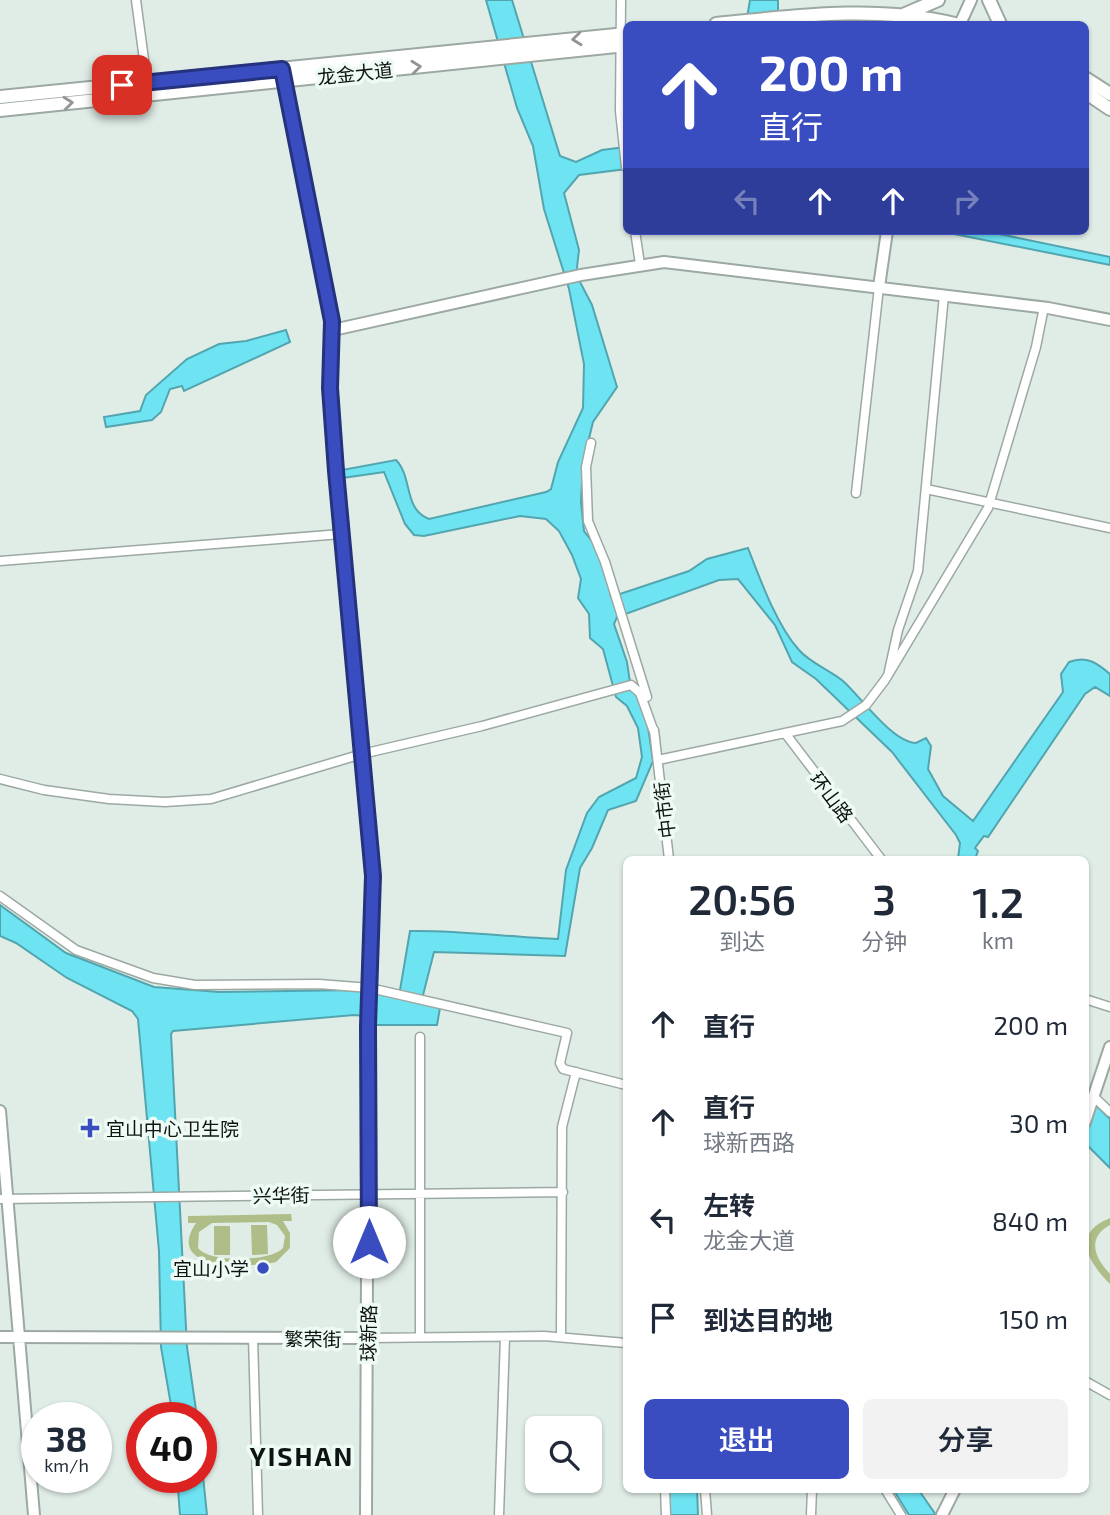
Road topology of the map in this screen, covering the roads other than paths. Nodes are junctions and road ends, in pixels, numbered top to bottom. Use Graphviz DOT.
graph roads {
  1 [pos="136,0"];
  2 [pos="621,0"];
  3 [pos="938,0"];
  4 [pos="971,0"];
  5 [pos="989,0"];
  6 [pos="902,15"];
  7 [pos="753,21"];
  8 [pos="939,21"];
  9 [pos="959,21"];
  10 [pos="999,21"];
  11 [pos="623,40"];
  12 [pos="283,75"];
  13 [pos="1089,81"];
  14 [pos="147,82"];
  15 [pos="1110,94"];
  16 [pos="1089,95"];
  17 [pos="0,97"];
  18 [pos="1110,109"];
  19 [pos="0,110"];
  20 [pos="636,235"];
  21 [pos="886,235"];
  22 [pos="640,264"];
  23 [pos="879,286"];
  24 [pos="944,295"];
  25 [pos="1044,307"];
  26 [pos="1110,320"];
  27 [pos="333,330"];
  28 [pos="591,443"];
  29 [pos="926,489"];
  30 [pos="856,493"];
  31 [pos="991,502"];
  32 [pos="1110,528"];
  33 [pos="341,534"];
  34 [pos="0,561"];
  35 [pos="888,676"];
  36 [pos="654,732"];
  37 [pos="785,733"];
  38 [pos="362,754"];
  39 [pos="658,760"];
  40 [pos="0,779"];
  41 [pos="669,856"];
  42 [pos="879,856"];
  43 [pos="0,896"];
  44 [pos="370,989"];
  45 [pos="1089,1000"];
  46 [pos="1110,1007"];
  47 [pos="420,1037"];
  48 [pos="1110,1046"];
  49 [pos="576,1072"];
  50 [pos="623,1084"];
  51 [pos="1093,1097"];
  52 [pos="1089,1110"];
  53 [pos="0,1111"];
  54 [pos="1110,1112"];
  55 [pos="563,1192"];
  56 [pos="369,1194"];
  57 [pos="420,1194"];
  58 [pos="4,1199"];
  59 [pos="0,1337"];
  60 [pos="20,1337"];
  61 [pos="420,1337"];
  62 [pos="505,1337"];
  63 [pos="561,1337"];
  64 [pos="253,1338"];
  65 [pos="368,1338"];
  66 [pos="623,1343"];
  67 [pos="1089,1383"];
  68 [pos="1110,1395"];
  69 [pos="665,1493"];
  70 [pos="705,1493"];
  71 [pos="812,1493"];
  72 [pos="887,1493"];
  73 [pos="952,1493"];
  74 [pos="34,1515"];
  75 [pos="258,1515"];
  76 [pos="366,1515"];
  77 [pos="499,1515"];
  78 [pos="666,1515"];
  79 [pos="707,1515"];
  80 [pos="811,1515"];
  81 [pos="901,1515"];
  82 [pos="942,1515"];
  1 -- 14 [label="street"];
  2 -- 11 [label="street"];
  3 -- 6 [label="main road"];
  4 -- 9 [label="street"];
  5 -- 10 [label="main road"];
  6 -- 7 [label="main road"];
  6 -- 8 [label="main road"];
  11 -- 12 [label="main road, 龙金大道"];
  12 -- 14 [label="main road, 龙金大道"];
  19 -- 12 [label="main road, 龙金大道, one-way"];
  12 -- 27 [label="street, 球新路"];
  13 -- 15 [label="main road"];
  14 -- 17 [label="main road, 龙金大道"];
  16 -- 18 [label="main road"];
  20 -- 22 [label="street"];
  21 -- 23 [label="street"];
  22 -- 23 [label="street"];
  22 -- 27 [label="street"];
  23 -- 24 [label="street"];
  23 -- 30 [label="street"];
  24 -- 25 [label="street"];
  24 -- 29 [label="street"];
  25 -- 26 [label="street"];
  25 -- 31 [label="street"];
  27 -- 33 [label="street, 球新路"];
  28 -- 36 [label="street"];
  29 -- 31 [label="street"];
  29 -- 35 [label="street"];
  31 -- 32 [label="street"];
  31 -- 35 [label="street"];
  33 -- 34 [label="street"];
  33 -- 38 [label="street, 球新路"];
  35 -- 37 [label="street"];
  36 -- 38 [label="street"];
  36 -- 39 [label="street, 中市街"];
  37 -- 39 [label="street"];
  37 -- 42 [label="street, 环山路"];
  38 -- 40 [label="street"];
  38 -- 44 [label="street, 球新路"];
  39 -- 41 [label="street, 中市街"];
  43 -- 44 [label="street"];
  44 -- 49 [label="street"];
  44 -- 56 [label="street, 球新路"];
  45 -- 46 [label="street"];
  47 -- 57 [label="street"];
  48 -- 51 [label="street"];
  49 -- 50 [label="street"];
  49 -- 55 [label="street"];
  51 -- 52 [label="street"];
  51 -- 54 [label="street"];
  53 -- 58 [label="street"];
  55 -- 57 [label="street, 兴华街"];
  55 -- 63 [label="street"];
  56 -- 57 [label="street, 兴华街"];
  56 -- 58 [label="street, 兴华街"];
  56 -- 65 [label="street, 球新路"];
  57 -- 61 [label="street"];
  58 -- 60 [label="street"];
  59 -- 60 [label="street, 繁荣街"];
  60 -- 64 [label="street, 繁荣街"];
  60 -- 74 [label="street"];
  61 -- 62 [label="street, 繁荣街"];
  61 -- 65 [label="street, 繁荣街"];
  62 -- 63 [label="street, 繁荣街"];
  62 -- 77 [label="street"];
  63 -- 66 [label="street, 繁荣街"];
  64 -- 65 [label="street, 繁荣街"];
  64 -- 75 [label="street"];
  65 -- 76 [label="street, 球新路"];
  67 -- 68 [label="street"];
  69 -- 78 [label="street"];
  70 -- 79 [label="street"];
  71 -- 80 [label="street"];
  72 -- 81 [label="street"];
  73 -- 82 [label="street"];
}
